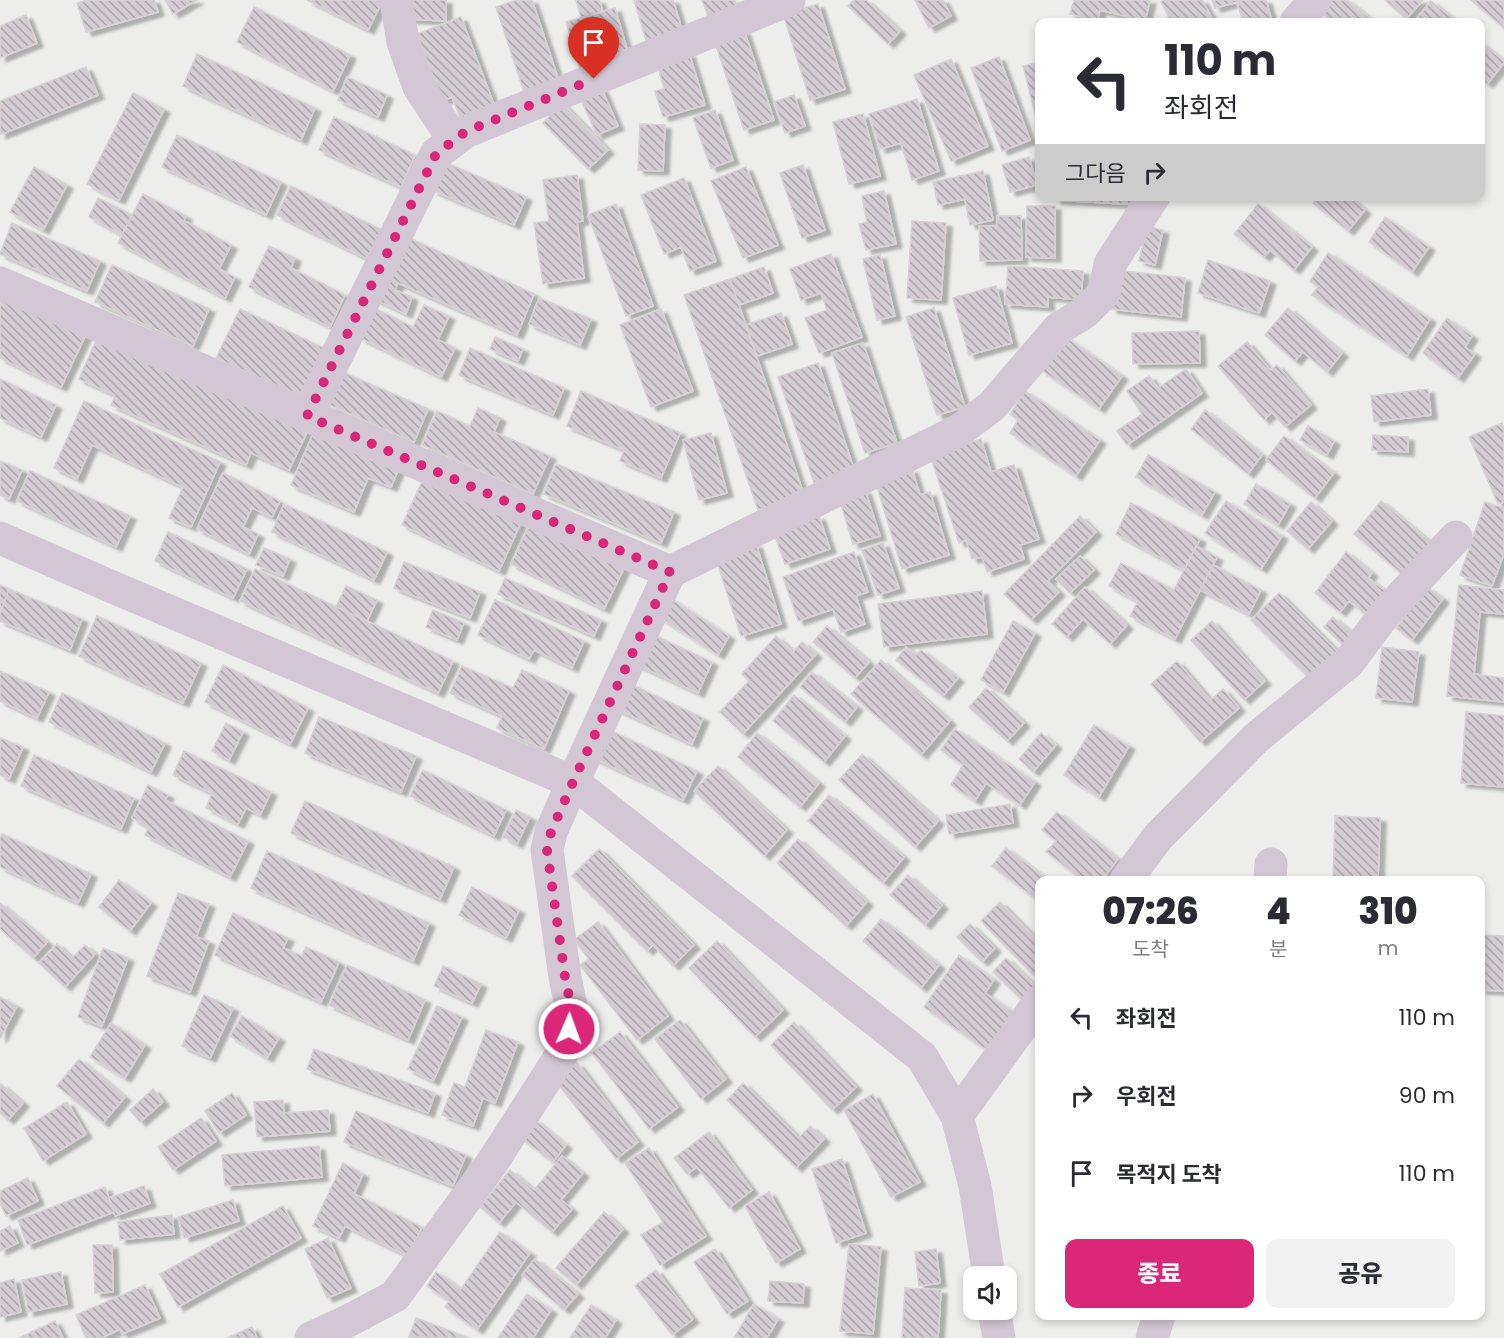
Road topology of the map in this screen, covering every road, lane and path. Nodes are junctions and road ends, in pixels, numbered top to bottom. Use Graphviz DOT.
graph roads {
  1 [pos="396,0"];
  2 [pos="789,0"];
  3 [pos="1315,0"];
  4 [pos="1299,18"];
  5 [pos="454,140"];
  6 [pos="1151,201"];
  7 [pos="0,283"];
  8 [pos="307,416"];
  9 [pos="1456,537"];
  10 [pos="0,538"];
  11 [pos="670,572"];
  12 [pos="573,782"];
  13 [pos="1129,876"];
  14 [pos="1035,1008"];
  15 [pos="957,1116"];
  16 [pos="987,1266"];
  17 [pos="996,1320"];
  18 [pos="1158,1320"];
  19 [pos="311,1338"];
  20 [pos="999,1338"];
  21 [pos="1152,1338"];
  1 -- 5 [label="street"];
  2 -- 5 [label="street"];
  3 -- 4 [label="street"];
  5 -- 8 [label="street"];
  6 -- 11 [label="street"];
  7 -- 8 [label="street"];
  8 -- 11 [label="street"];
  9 -- 13 [label="street"];
  10 -- 12 [label="street"];
  11 -- 12 [label="street"];
  12 -- 15 [label="street"];
  12 -- 19 [label="street"];
  14 -- 15 [label="street"];
  15 -- 16 [label="street"];
  17 -- 20 [label="street"];
  18 -- 21 [label="street"];
}
